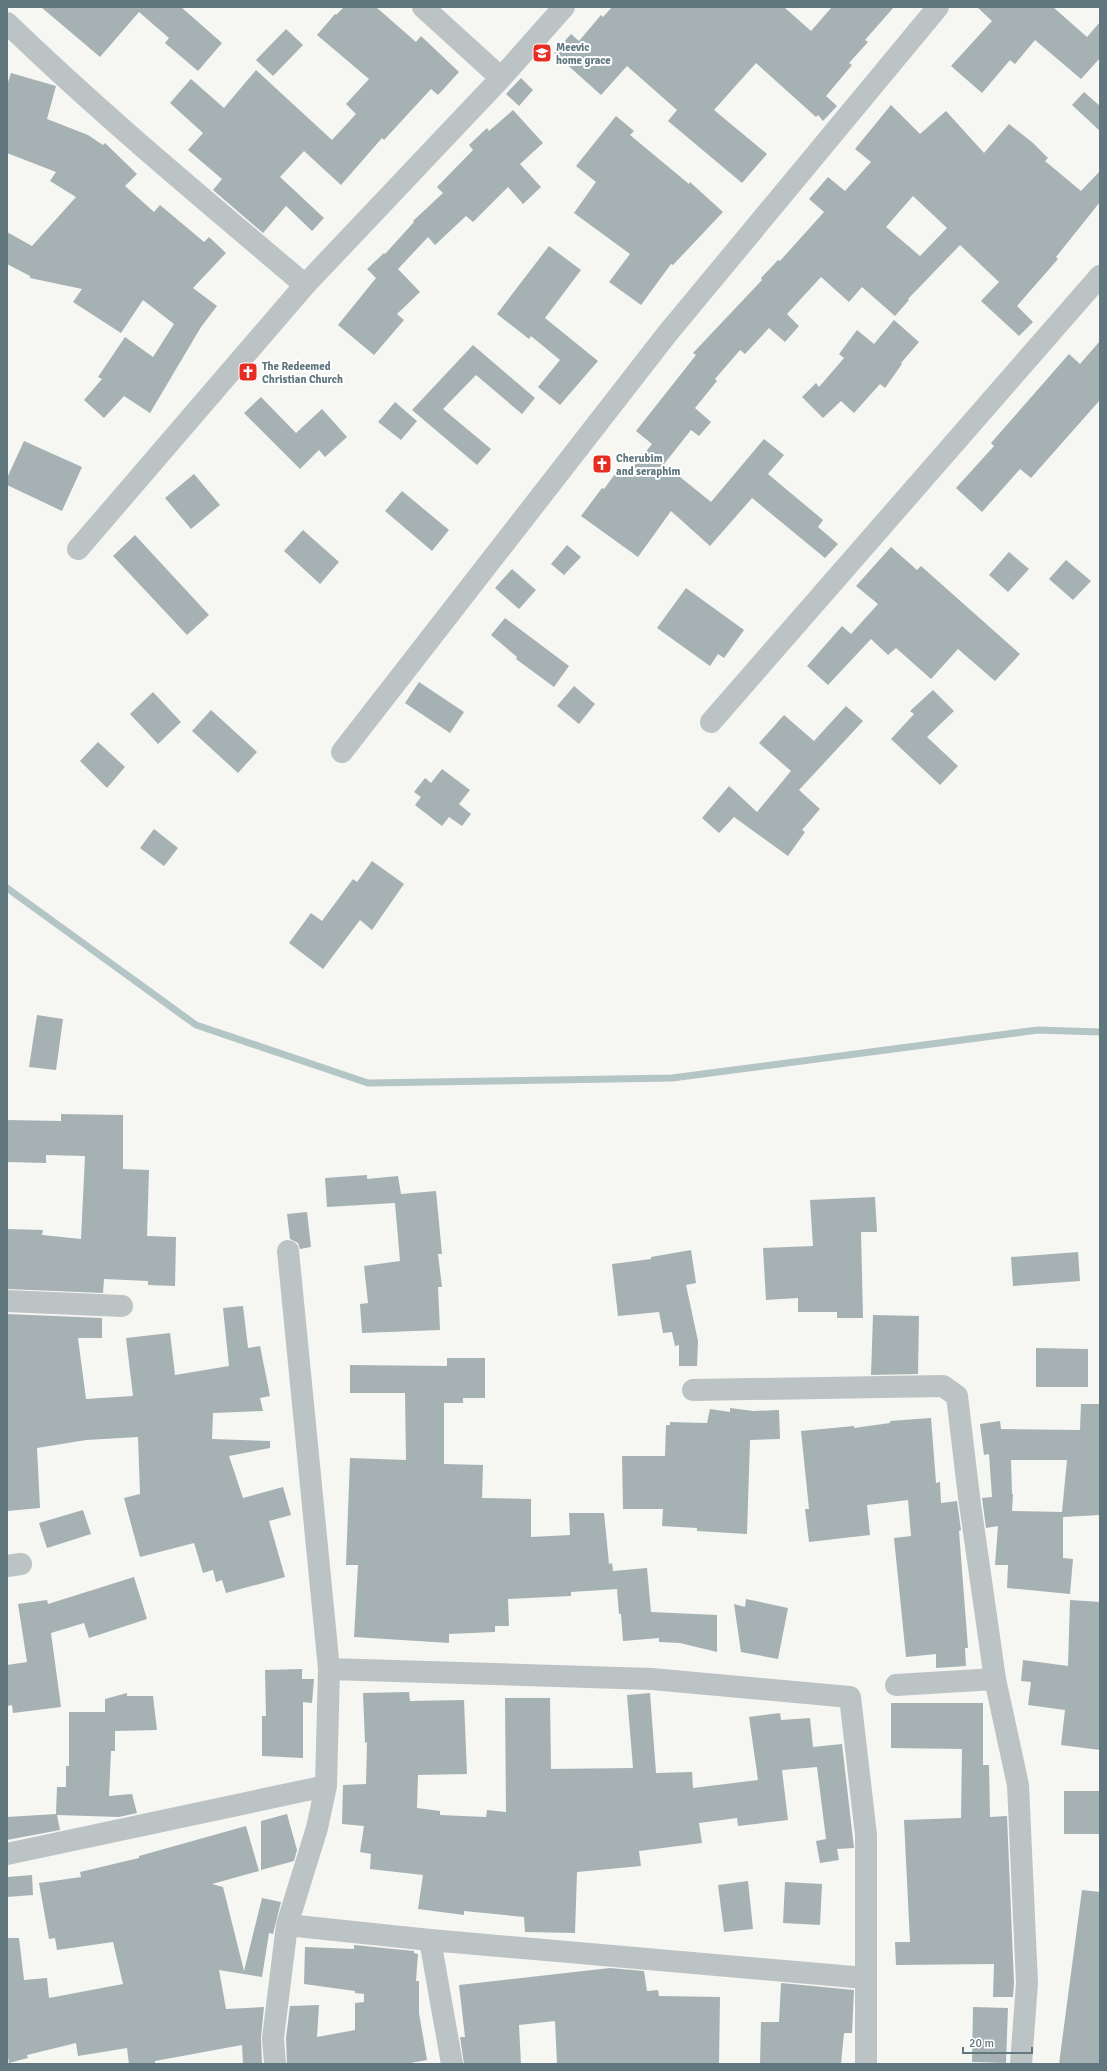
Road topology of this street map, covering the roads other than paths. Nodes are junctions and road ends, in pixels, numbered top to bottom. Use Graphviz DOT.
graph roads {
  1 [pos="423,7"];
  2 [pos="564,7"];
  3 [pos="938,7"];
  4 [pos="7,23"];
  5 [pos="501,78"];
  6 [pos="1100,276"];
  7 [pos="305,285"];
  8 [pos="78,549"];
  9 [pos="711,722"];
  10 [pos="342,752"];
  11 [pos="288,1251"];
  12 [pos="7,1301"];
  13 [pos="122,1306"];
  14 [pos="693,1390"];
  15 [pos="329,1669"];
  16 [pos="995,1679"];
  17 [pos="896,1685"];
  18 [pos="326,1786"];
  19 [pos="7,1854"];
  20 [pos="287,1924"];
  21 [pos="430,1940"];
  22 [pos="865,1978"];
  23 [pos="276,2064"];
  24 [pos="452,2064"];
  25 [pos="866,2064"];
  26 [pos="1021,2064"];
  1 -- 5 [label="street"];
  2 -- 5 [label="street"];
  3 -- 10 [label="street"];
  4 -- 7 [label="street"];
  5 -- 7 [label="street"];
  6 -- 9 [label="street"];
  7 -- 8 [label="street"];
  11 -- 15 [label="street"];
  12 -- 13 [label="street"];
  14 -- 16 [label="street"];
  15 -- 18 [label="street"];
  15 -- 22 [label="street"];
  16 -- 17 [label="street"];
  16 -- 26 [label="street"];
  18 -- 19 [label="street"];
  18 -- 20 [label="street"];
  20 -- 21 [label="street"];
  20 -- 23 [label="street"];
  21 -- 22 [label="street"];
  21 -- 24 [label="street"];
  22 -- 25 [label="street"];
}
